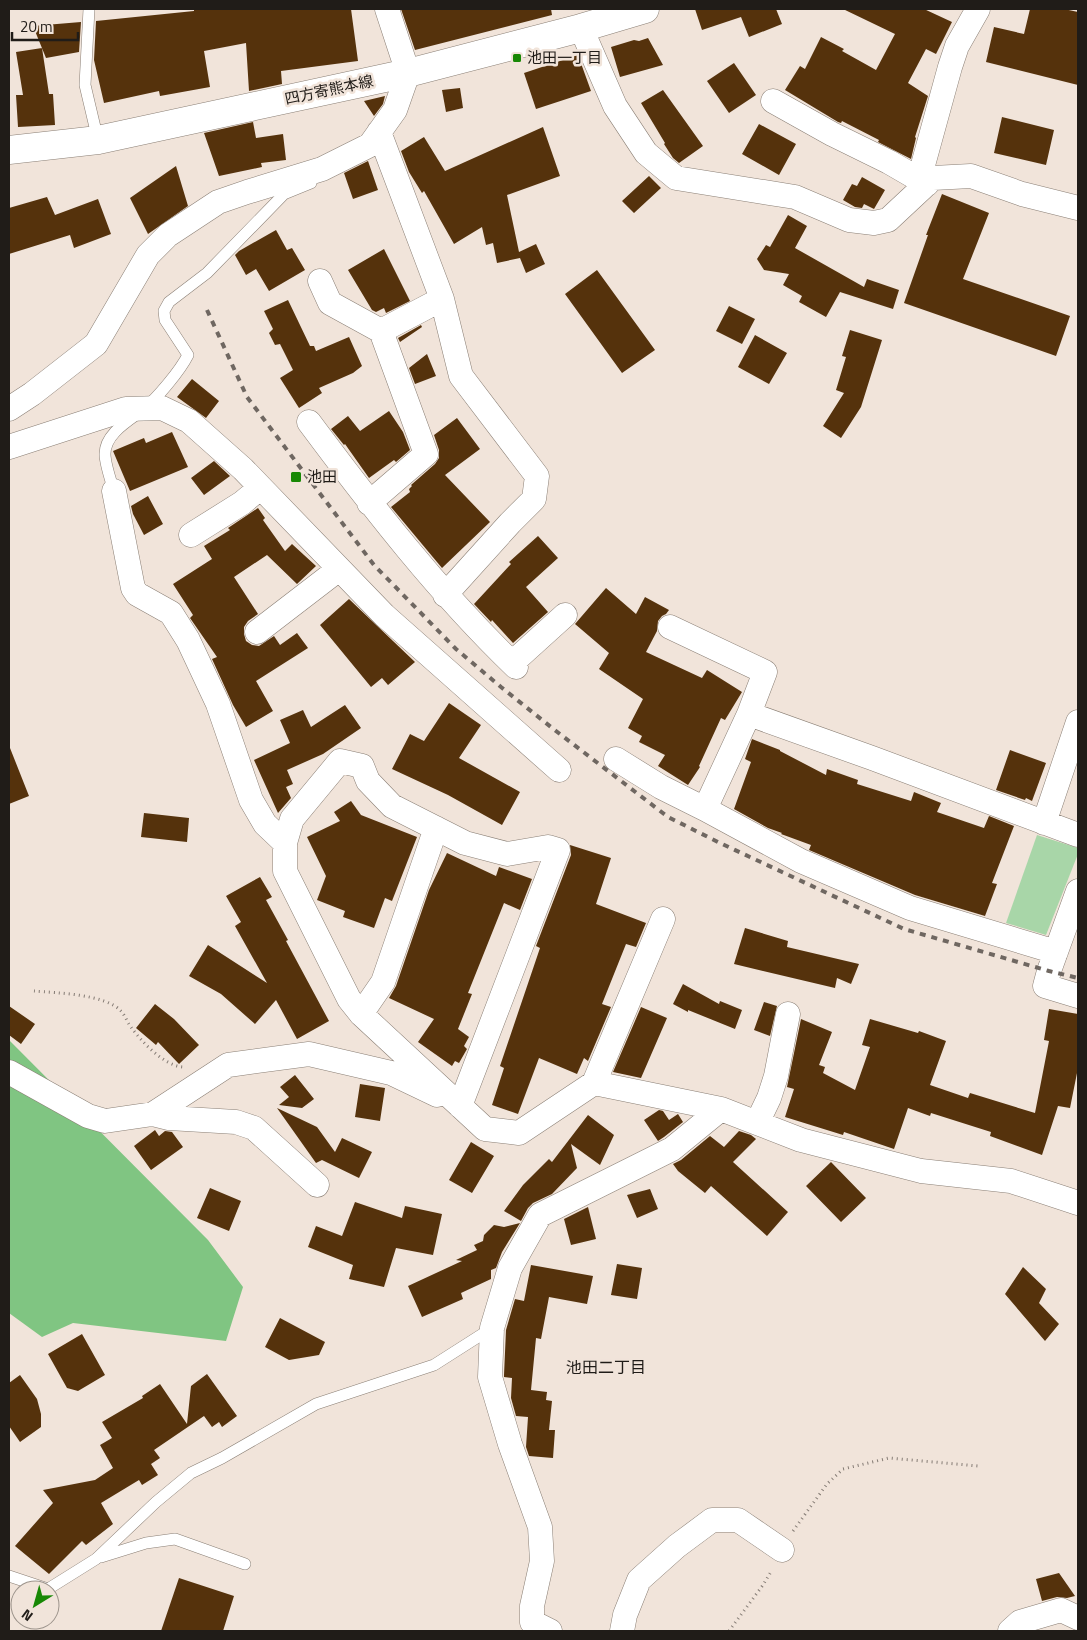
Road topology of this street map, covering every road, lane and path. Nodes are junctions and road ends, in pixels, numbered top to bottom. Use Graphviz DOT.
graph roads {
  1 [pos="89,9"];
  2 [pos="388,9"];
  3 [pos="645,9"];
  4 [pos="978,9"];
  5 [pos="581,28"];
  6 [pos="408,73"];
  7 [pos="773,101"];
  8 [pos="379,132"];
  9 [pos="98,140"];
  10 [pos="9,150"];
  11 [pos="322,169"];
  12 [pos="927,184"];
  13 [pos="1078,208"];
  14 [pos="320,281"];
  15 [pos="442,299"];
  16 [pos="382,331"];
  17 [pos="145,408"];
  18 [pos="9,409"];
  19 [pos="309,422"];
  20 [pos="9,447"];
  21 [pos="260,488"];
  22 [pos="114,492"];
  23 [pos="369,502"];
  24 [pos="191,535"];
  25 [pos="339,569"];
  26 [pos="445,595"];
  27 [pos="566,615"];
  28 [pos="670,627"];
  29 [pos="257,632"];
  30 [pos="748,714"];
  31 [pos="1078,722"];
  32 [pos="616,759"];
  33 [pos="559,770"];
  34 [pos="705,809"];
  35 [pos="1044,823"];
  36 [pos="436,828"];
  37 [pos="1078,836"];
  38 [pos="285,843"];
  39 [pos="1078,891"];
  40 [pos="663,919"];
  41 [pos="1056,952"];
  42 [pos="34,991"];
  43 [pos="1078,996"];
  44 [pos="361,1014"];
  45 [pos="788,1014"];
  46 [pos="189,1067"];
  47 [pos="9,1072"];
  48 [pos="594,1083"];
  49 [pos="460,1106"];
  50 [pos="721,1109"];
  51 [pos="153,1114"];
  52 [pos="757,1123"];
  53 [pos="317,1184"];
  54 [pos="1078,1203"];
  55 [pos="492,1328"];
  56 [pos="978,1466"];
  57 [pos="782,1550"];
  58 [pos="96,1559"];
  59 [pos="245,1564"];
  60 [pos="9,1576"];
  61 [pos="1078,1618"];
  62 [pos="533,1628"];
  63 [pos="622,1631"];
  64 [pos="729,1631"];
  65 [pos="1010,1631"];
  1 -- 9 [label="lane"];
  2 -- 6 [label="street"];
  3 -- 5 [label="main road, 四方寄熊本線"];
  4 -- 12 [label="street"];
  5 -- 6 [label="main road, 四方寄熊本線"];
  5 -- 12 [label="street"];
  6 -- 8 [label="street"];
  6 -- 9 [label="main road, 四方寄熊本線"];
  7 -- 12 [label="street"];
  8 -- 11 [label="street"];
  8 -- 15 [label="street"];
  9 -- 10 [label="main road, 四方寄熊本線"];
  11 -- 17 [label="lane"];
  11 -- 18 [label="street"];
  12 -- 13 [label="street"];
  14 -- 16 [label="street"];
  15 -- 16 [label="street"];
  15 -- 26 [label="street"];
  16 -- 23 [label="street"];
  17 -- 20 [label="street"];
  17 -- 21 [label="street"];
  17 -- 22 [label="lane"];
  19 -- 23 [label="street"];
  21 -- 24 [label="street"];
  21 -- 25 [label="street"];
  22 -- 38 [label="street"];
  23 -- 26 [label="street"];
  25 -- 29 [label="street"];
  25 -- 33 [label="street"];
  26 -- 27 [label="street"];
  28 -- 30 [label="street"];
  30 -- 34 [label="street"];
  30 -- 35 [label="street"];
  31 -- 35 [label="street"];
  32 -- 34 [label="street"];
  34 -- 41 [label="street"];
  35 -- 37 [label="street"];
  36 -- 38 [label="street"];
  36 -- 44 [label="street"];
  36 -- 49 [label="street"];
  38 -- 44 [label="street"];
  39 -- 41 [label="street"];
  40 -- 48 [label="street"];
  41 -- 43 [label="street"];
  42 -- 46 [label="path"];
  44 -- 49 [label="street"];
  45 -- 52 [label="street"];
  47 -- 51 [label="street"];
  48 -- 49 [label="street"];
  48 -- 50 [label="street"];
  49 -- 51 [label="street"];
  50 -- 52 [label="street"];
  50 -- 55 [label="street"];
  51 -- 53 [label="street"];
  52 -- 54 [label="street"];
  55 -- 58 [label="lane"];
  55 -- 62 [label="street"];
  56 -- 57 [label="path"];
  57 -- 63 [label="street"];
  57 -- 64 [label="path"];
  58 -- 59 [label="lane"];
  58 -- 60 [label="lane"];
  61 -- 65 [label="street"];
}
